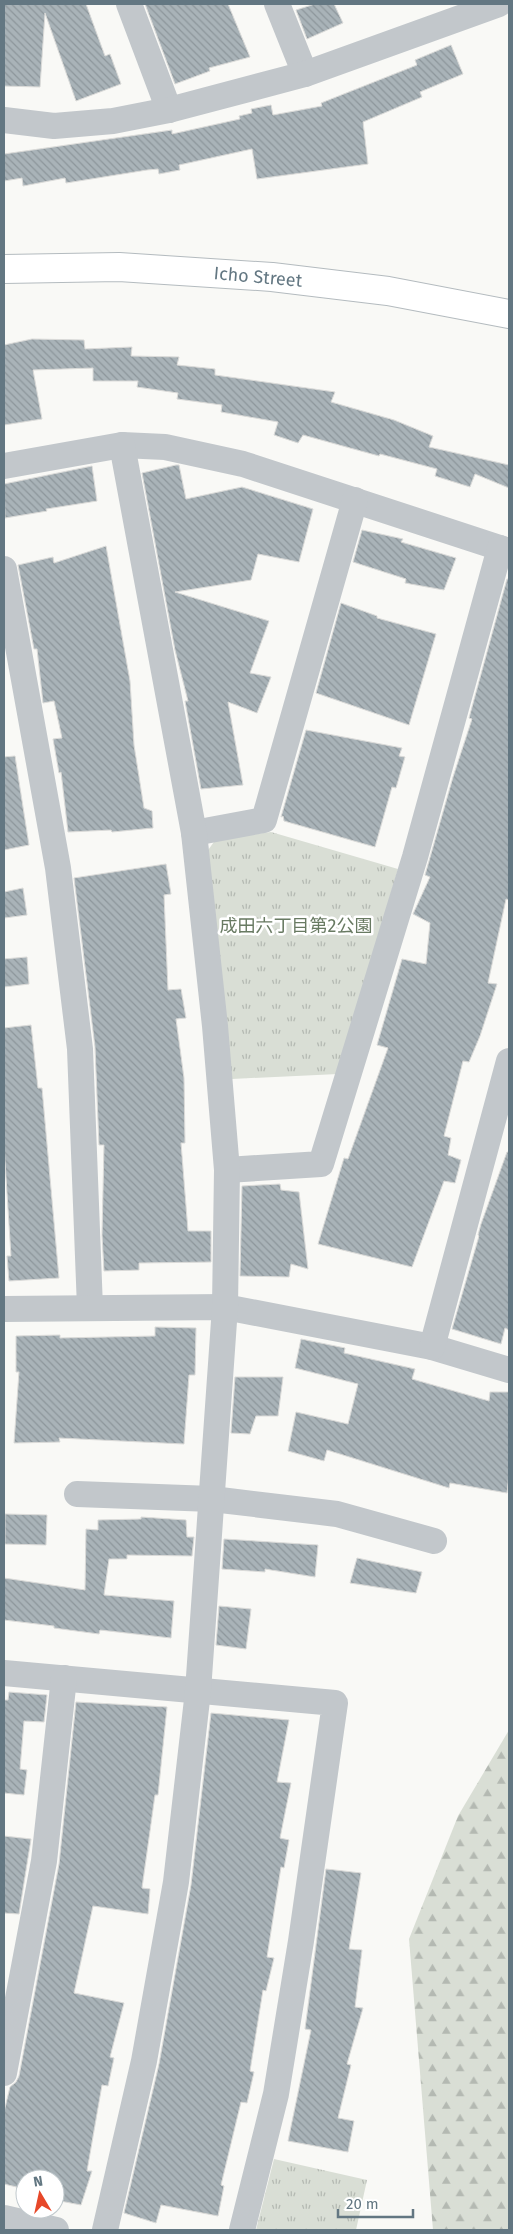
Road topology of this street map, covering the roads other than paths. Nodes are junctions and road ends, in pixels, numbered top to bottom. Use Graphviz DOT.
graph roads {
  1 [pos="129,4"];
  2 [pos="277,4"];
  3 [pos="499,4"];
  4 [pos="304,74"];
  5 [pos="169,110"];
  6 [pos="4,120"];
  7 [pos="4,269"];
  8 [pos="509,314"];
  9 [pos="122,445"];
  10 [pos="4,466"];
  11 [pos="355,500"];
  12 [pos="505,550"];
  13 [pos="4,569"];
  14 [pos="194,833"];
  15 [pos="509,1061"];
  16 [pos="226,1170"];
  17 [pos="225,1307"];
  18 [pos="90,1308"];
  19 [pos="4,1310"];
  20 [pos="432,1346"];
  21 [pos="509,1370"];
  22 [pos="78,1494"];
  23 [pos="212,1499"];
  24 [pos="434,1541"];
  25 [pos="4,1673"];
  26 [pos="64,1678"];
  27 [pos="198,1691"];
  28 [pos="4,2073"];
  29 [pos="4,2218"];
  30 [pos="56,2230"];
  31 [pos="105,2230"];
  32 [pos="242,2230"];
  1 -- 5 [label="street"];
  2 -- 4 [label="street"];
  3 -- 4 [label="street"];
  4 -- 5 [label="street"];
  5 -- 6 [label="street"];
  7 -- 8 [label="street, Icho Street"];
  9 -- 10 [label="street"];
  9 -- 11 [label="street"];
  9 -- 14 [label="street"];
  11 -- 12 [label="street"];
  11 -- 14 [label="street"];
  12 -- 16 [label="street"];
  13 -- 18 [label="street"];
  14 -- 16 [label="street"];
  15 -- 20 [label="street"];
  16 -- 17 [label="street"];
  17 -- 18 [label="street"];
  17 -- 20 [label="street"];
  17 -- 23 [label="street"];
  18 -- 19 [label="street"];
  20 -- 21 [label="street"];
  22 -- 23 [label="street"];
  23 -- 24 [label="street"];
  23 -- 27 [label="street"];
  25 -- 26 [label="street"];
  26 -- 27 [label="street"];
  26 -- 28 [label="street"];
  27 -- 31 [label="street"];
  27 -- 32 [label="street"];
  29 -- 30 [label="street"];
}
